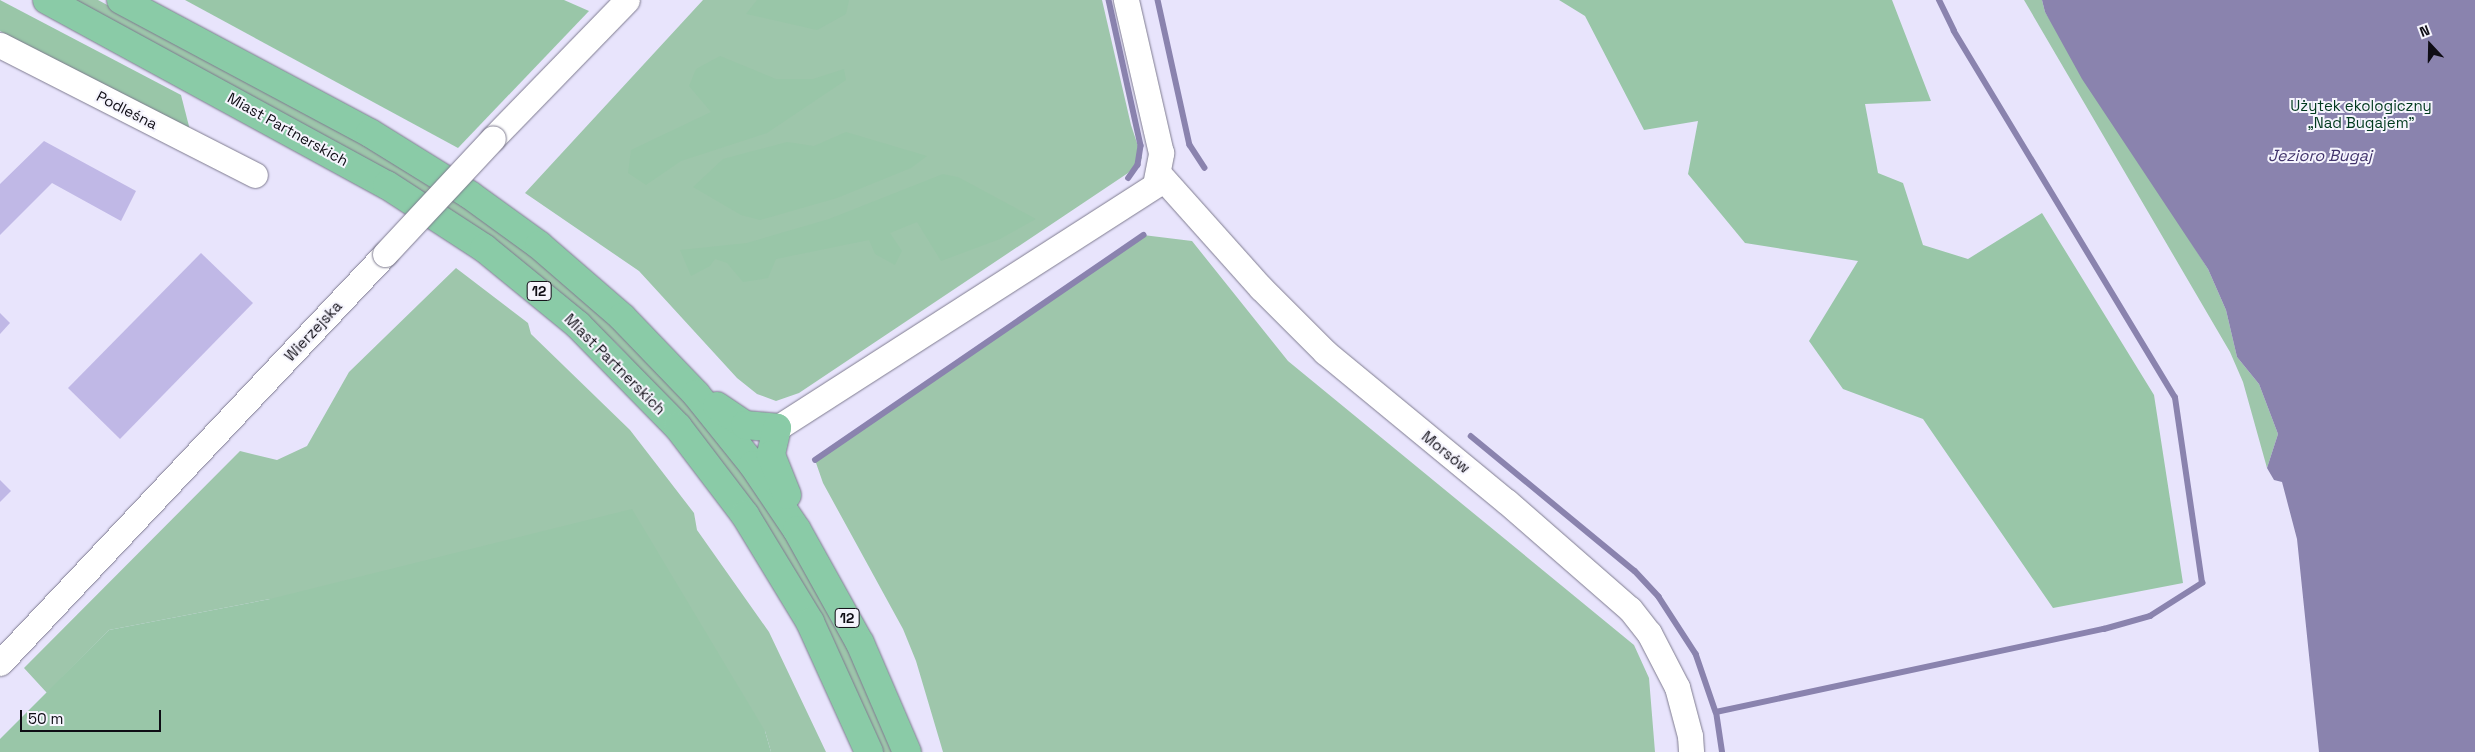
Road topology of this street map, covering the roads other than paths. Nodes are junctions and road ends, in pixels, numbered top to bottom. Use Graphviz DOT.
graph roads {
  1 [pos="47,0"];
  2 [pos="121,0"];
  3 [pos="627,0"];
  4 [pos="1126,0"];
  5 [pos="0,45"];
  6 [pos="1159,174"];
  7 [pos="255,175"];
  8 [pos="696,394"];
  9 [pos="777,428"];
  10 [pos="797,530"];
  11 [pos="0,663"];
  12 [pos="869,752"];
  13 [pos="907,752"];
  14 [pos="1691,752"];
  1 -- 12 [label="main road, Miast Partnerskich / 12"];
  2 -- 8 [label="main road, 12"];
  3 -- 11 [label="street, Wierzejska, bridge"];
  4 -- 6 [label="street"];
  5 -- 7 [label="street, Podleśna"];
  6 -- 9 [label="street"];
  6 -- 14 [label="street, Morsów"];
  8 -- 9 [label="main road"];
  8 -- 10 [label="main road, 12"];
  9 -- 10 [label="main road"];
  10 -- 13 [label="main road, 12"];
}
